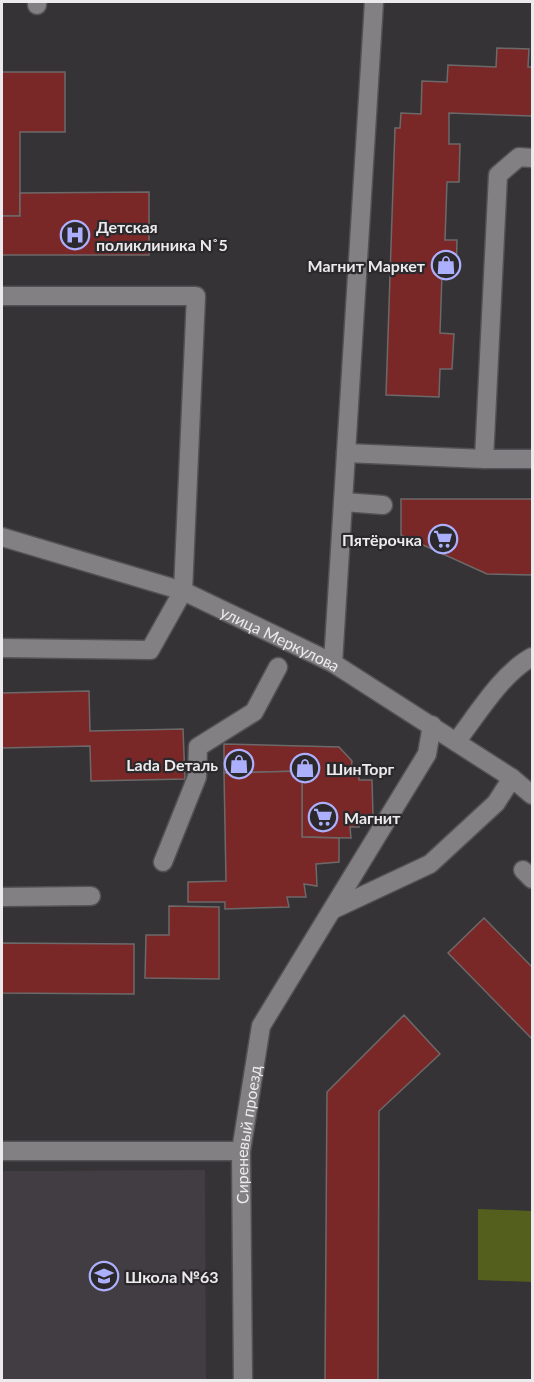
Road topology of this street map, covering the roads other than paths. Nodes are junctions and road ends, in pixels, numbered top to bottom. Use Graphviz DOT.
graph roads {
  1 [pos="374,2"];
  2 [pos="532,158"];
  3 [pos="2,296"];
  4 [pos="346,453"];
  5 [pos="484,459"];
  6 [pos="532,459"];
  7 [pos="344,502"];
  8 [pos="383,505"];
  9 [pos="2,537"];
  10 [pos="183,591"];
  11 [pos="2,648"];
  12 [pos="532,657"];
  13 [pos="333,663"];
  14 [pos="278,667"];
  15 [pos="432,725"];
  16 [pos="456,742"];
  17 [pos="512,778"];
  18 [pos="532,795"];
  19 [pos="163,862"];
  20 [pos="91,896"];
  21 [pos="2,897"];
  22 [pos="333,909"];
  23 [pos="241,1150"];
  24 [pos="2,1151"];
  25 [pos="243,1380"];
  1 -- 4 [label="street"];
  2 -- 5 [label="street"];
  3 -- 10 [label="street"];
  4 -- 5 [label="street"];
  4 -- 7 [label="street"];
  5 -- 6 [label="street"];
  7 -- 8 [label="street"];
  7 -- 13 [label="street"];
  9 -- 10 [label="street, улица Меркулова"];
  10 -- 11 [label="street"];
  10 -- 13 [label="street, улица Меркулова"];
  12 -- 16 [label="street"];
  13 -- 15 [label="street, улица Меркулова"];
  14 -- 19 [label="street"];
  15 -- 16 [label="street, улица Меркулова"];
  15 -- 22 [label="street, Сиреневый проезд"];
  16 -- 17 [label="street, улица Меркулова"];
  17 -- 18 [label="street, улица Меркулова"];
  17 -- 22 [label="street"];
  20 -- 21 [label="street"];
  22 -- 23 [label="street, Сиреневый проезд"];
  23 -- 24 [label="street"];
  23 -- 25 [label="street, Сиреневый проезд"];
}
